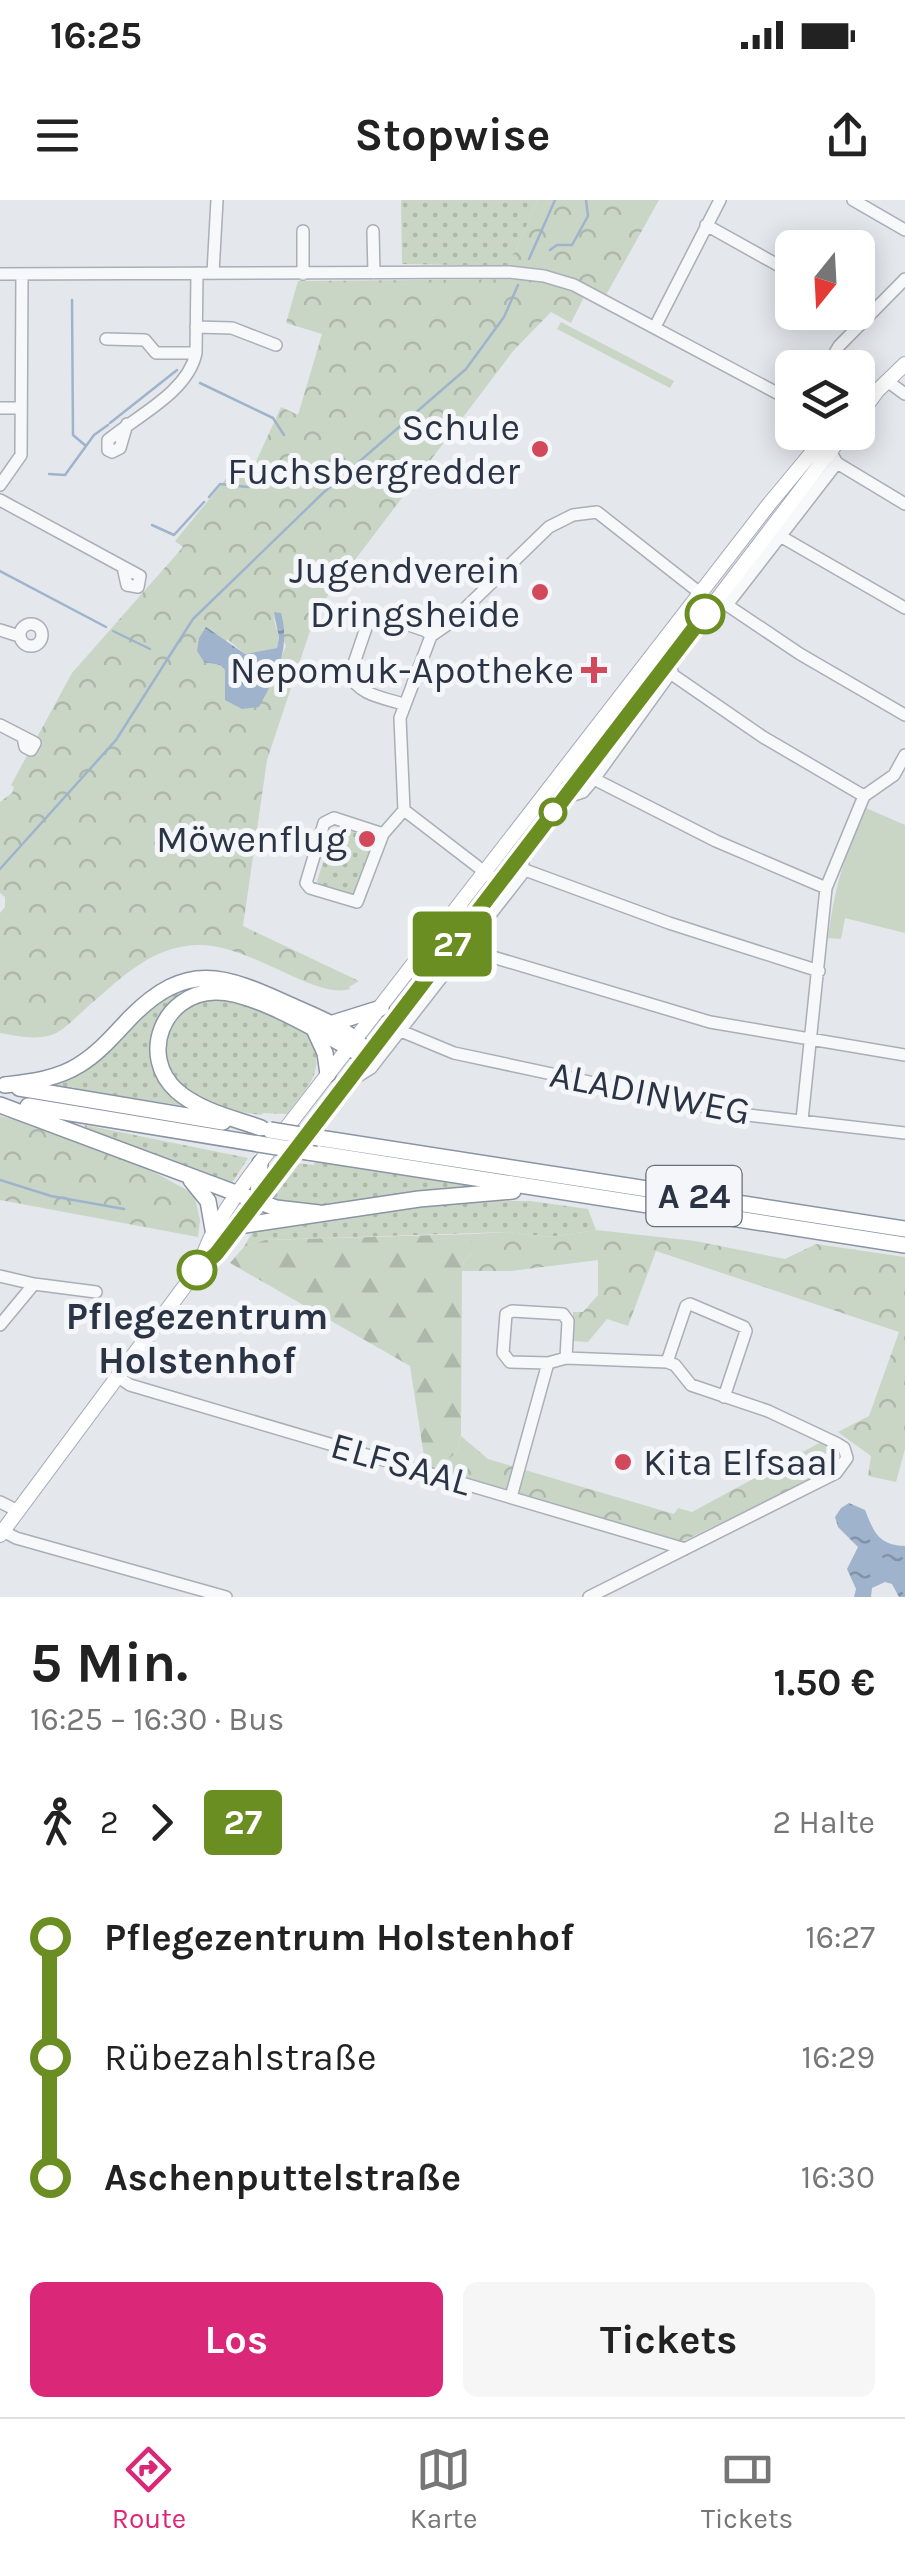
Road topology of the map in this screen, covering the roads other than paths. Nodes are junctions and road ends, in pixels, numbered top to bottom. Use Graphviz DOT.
graph roads {
  1 [pos="217,200"];
  2 [pos="720,200"];
  3 [pos="853,200"];
  4 [pos="706,225"];
  5 [pos="905,230"];
  6 [pos="303,231"];
  7 [pos="374,231"];
  8 [pos="775,264"];
  9 [pos="213,273"];
  10 [pos="0,274"];
  11 [pos="22,274"];
  12 [pos="196,274"];
  13 [pos="303,274"];
  14 [pos="374,274"];
  15 [pos="905,279"];
  16 [pos="875,303"];
  17 [pos="658,321"];
  18 [pos="196,328"];
  19 [pos="106,340"];
  20 [pos="276,344"];
  21 [pos="196,353"];
  22 [pos="905,364"];
  23 [pos="882,386"];
  24 [pos="875,391"];
  25 [pos="775,392"];
  26 [pos="905,394"];
  27 [pos="875,395"];
  28 [pos="0,408"];
  29 [pos="21,408"];
  30 [pos="126,424"];
  31 [pos="824,450"];
  32 [pos="835,450"];
  33 [pos="833,457"];
  34 [pos="0,485"];
  35 [pos="0,500"];
  36 [pos="905,504"];
  37 [pos="780,536"];
  38 [pos="123,567"];
  39 [pos="700,594"];
  40 [pos="727,605"];
  41 [pos="710,607"];
  42 [pos="905,608"];
  43 [pos="0,630"];
  44 [pos="20,636"];
  45 [pos="431,636"];
  46 [pos="670,668"];
  47 [pos="626,691"];
  48 [pos="403,704"];
  49 [pos="630,712"];
  50 [pos="905,714"];
  51 [pos="0,725"];
  52 [pos="23,737"];
  53 [pos="905,754"];
  54 [pos="899,777"];
  55 [pos="594,780"];
  56 [pos="864,796"];
  57 [pos="564,798"];
  58 [pos="404,810"];
  59 [pos="383,834"];
  60 [pos="522,862"];
  61 [pos="492,879"];
  62 [pos="826,888"];
  63 [pos="466,949"];
  64 [pos="819,971"];
  65 [pos="381,1008"];
  66 [pos="330,1024"];
  67 [pos="314,1029"];
  68 [pos="400,1031"];
  69 [pos="811,1038"];
  70 [pos="351,1044"];
  71 [pos="368,1054"];
  72 [pos="905,1055"];
  73 [pos="328,1074"];
  74 [pos="346,1083"];
  75 [pos="1,1094"];
  76 [pos="802,1120"];
  77 [pos="904,1130"];
  78 [pos="263,1134"];
  79 [pos="260,1163"];
  80 [pos="179,1173"];
  81 [pos="552,1190"];
  82 [pos="238,1195"];
  83 [pos="258,1199"];
  84 [pos="320,1213"];
  85 [pos="238,1226"];
  86 [pos="905,1229"];
  87 [pos="214,1235"];
  88 [pos="905,1245"];
  89 [pos="199,1267"];
  90 [pos="0,1276"];
  91 [pos="34,1284"];
  92 [pos="96,1292"];
  93 [pos="0,1325"];
  94 [pos="566,1358"];
  95 [pos="667,1362"];
  96 [pos="548,1363"];
  97 [pos="118,1377"];
  98 [pos="724,1396"];
  99 [pos="511,1497"];
  100 [pos="0,1502"];
  101 [pos="18,1511"];
  102 [pos="2,1533"];
  103 [pos="685,1549"];
  104 [pos="226,1597"];
  105 [pos="589,1597"];
  1 -- 9 [label="street"];
  2 -- 4 [label="street"];
  3 -- 5 [label="street"];
  4 -- 8 [label="street"];
  4 -- 17 [label="street"];
  6 -- 13 [label="street"];
  7 -- 14 [label="street"];
  9 -- 12 [label="street"];
  9 -- 13 [label="street"];
  10 -- 11 [label="street"];
  11 -- 12 [label="street"];
  11 -- 29 [label="street"];
  12 -- 18 [label="street"];
  13 -- 14 [label="street"];
  14 -- 25 [label="street"];
  15 -- 16 [label="street"];
  18 -- 20 [label="street"];
  18 -- 21 [label="street"];
  19 -- 21 [label="street"];
  21 -- 30 [label="street"];
  22 -- 23 [label="main road"];
  23 -- 24 [label="main road"];
  23 -- 26 [label="street"];
  23 -- 27 [label="main road"];
  28 -- 29 [label="street"];
  29 -- 34 [label="street"];
  31 -- 39 [label="main road"];
  32 -- 33 [label="main road"];
  33 -- 36 [label="street"];
  33 -- 37 [label="street"];
  33 -- 41 [label="main road"];
  35 -- 38 [label="street"];
  37 -- 40 [label="street"];
  37 -- 42 [label="street"];
  39 -- 41 [label="main road"];
  39 -- 45 [label="street"];
  39 -- 47 [label="main road"];
  40 -- 41 [label="street"];
  40 -- 50 [label="street"];
  41 -- 46 [label="main road"];
  43 -- 44 [label="street"];
  45 -- 48 [label="street"];
  45 -- 48 [label="street"];
  46 -- 49 [label="main road"];
  46 -- 55 [label="street"];
  46 -- 56 [label="street"];
  47 -- 49 [label="main road"];
  47 -- 61 [label="main road"];
  48 -- 58 [label="street"];
  49 -- 57 [label="main road"];
  51 -- 52 [label="street"];
  53 -- 54 [label="street"];
  54 -- 56 [label="street"];
  55 -- 57 [label="street"];
  55 -- 62 [label="street"];
  56 -- 62 [label="street"];
  57 -- 60 [label="main road"];
  58 -- 59 [label="street"];
  58 -- 61 [label="street"];
  59 -- 59 [label="street"];
  60 -- 61 [label="main road"];
  60 -- 63 [label="street"];
  60 -- 64 [label="street"];
  61 -- 65 [label="main road"];
  61 -- 71 [label="main road"];
  62 -- 64 [label="street"];
  63 -- 68 [label="street"];
  63 -- 69 [label="street"];
  64 -- 69 [label="street"];
  65 -- 66 [label="highway"];
  65 -- 70 [label="main road"];
  66 -- 70 [label="highway"];
  66 -- 75 [label="highway"];
  67 -- 70 [label="highway"];
  67 -- 73 [label="highway"];
  67 -- 78 [label="highway"];
  68 -- 74 [label="street"];
  68 -- 76 [label="street, ALADINWEG"];
  69 -- 72 [label="street"];
  69 -- 76 [label="street"];
  70 -- 71 [label="highway"];
  70 -- 73 [label="main road"];
  71 -- 74 [label="main road"];
  73 -- 79 [label="main road"];
  74 -- 83 [label="main road"];
  75 -- 78 [label="highway, A 24"];
  75 -- 80 [label="highway"];
  76 -- 77 [label="street, ALADINWEG"];
  78 -- 81 [label="highway, A 24, bridge"];
  78 -- 86 [label="highway, A 24, bridge"];
  79 -- 82 [label="main road"];
  79 -- 83 [label="highway"];
  80 -- 82 [label="highway"];
  80 -- 87 [label="highway"];
  81 -- 84 [label="highway"];
  81 -- 88 [label="highway, A 24"];
  82 -- 83 [label="highway"];
  82 -- 87 [label="main road"];
  83 -- 84 [label="highway"];
  83 -- 85 [label="main road"];
  84 -- 85 [label="highway"];
  85 -- 89 [label="main road"];
  87 -- 89 [label="main road"];
  89 -- 97 [label="main road"];
  90 -- 91 [label="street"];
  91 -- 92 [label="street"];
  91 -- 93 [label="street"];
  94 -- 95 [label="street"];
  94 -- 96 [label="street"];
  94 -- 96 [label="street"];
  95 -- 98 [label="street"];
  95 -- 98 [label="street"];
  96 -- 99 [label="street"];
  97 -- 99 [label="street, ELFSAAL"];
  97 -- 101 [label="main road"];
  98 -- 103 [label="street"];
  99 -- 103 [label="street, ELFSAAL"];
  100 -- 101 [label="street"];
  101 -- 102 [label="main road"];
  102 -- 104 [label="street"];
  103 -- 105 [label="street"];
}
